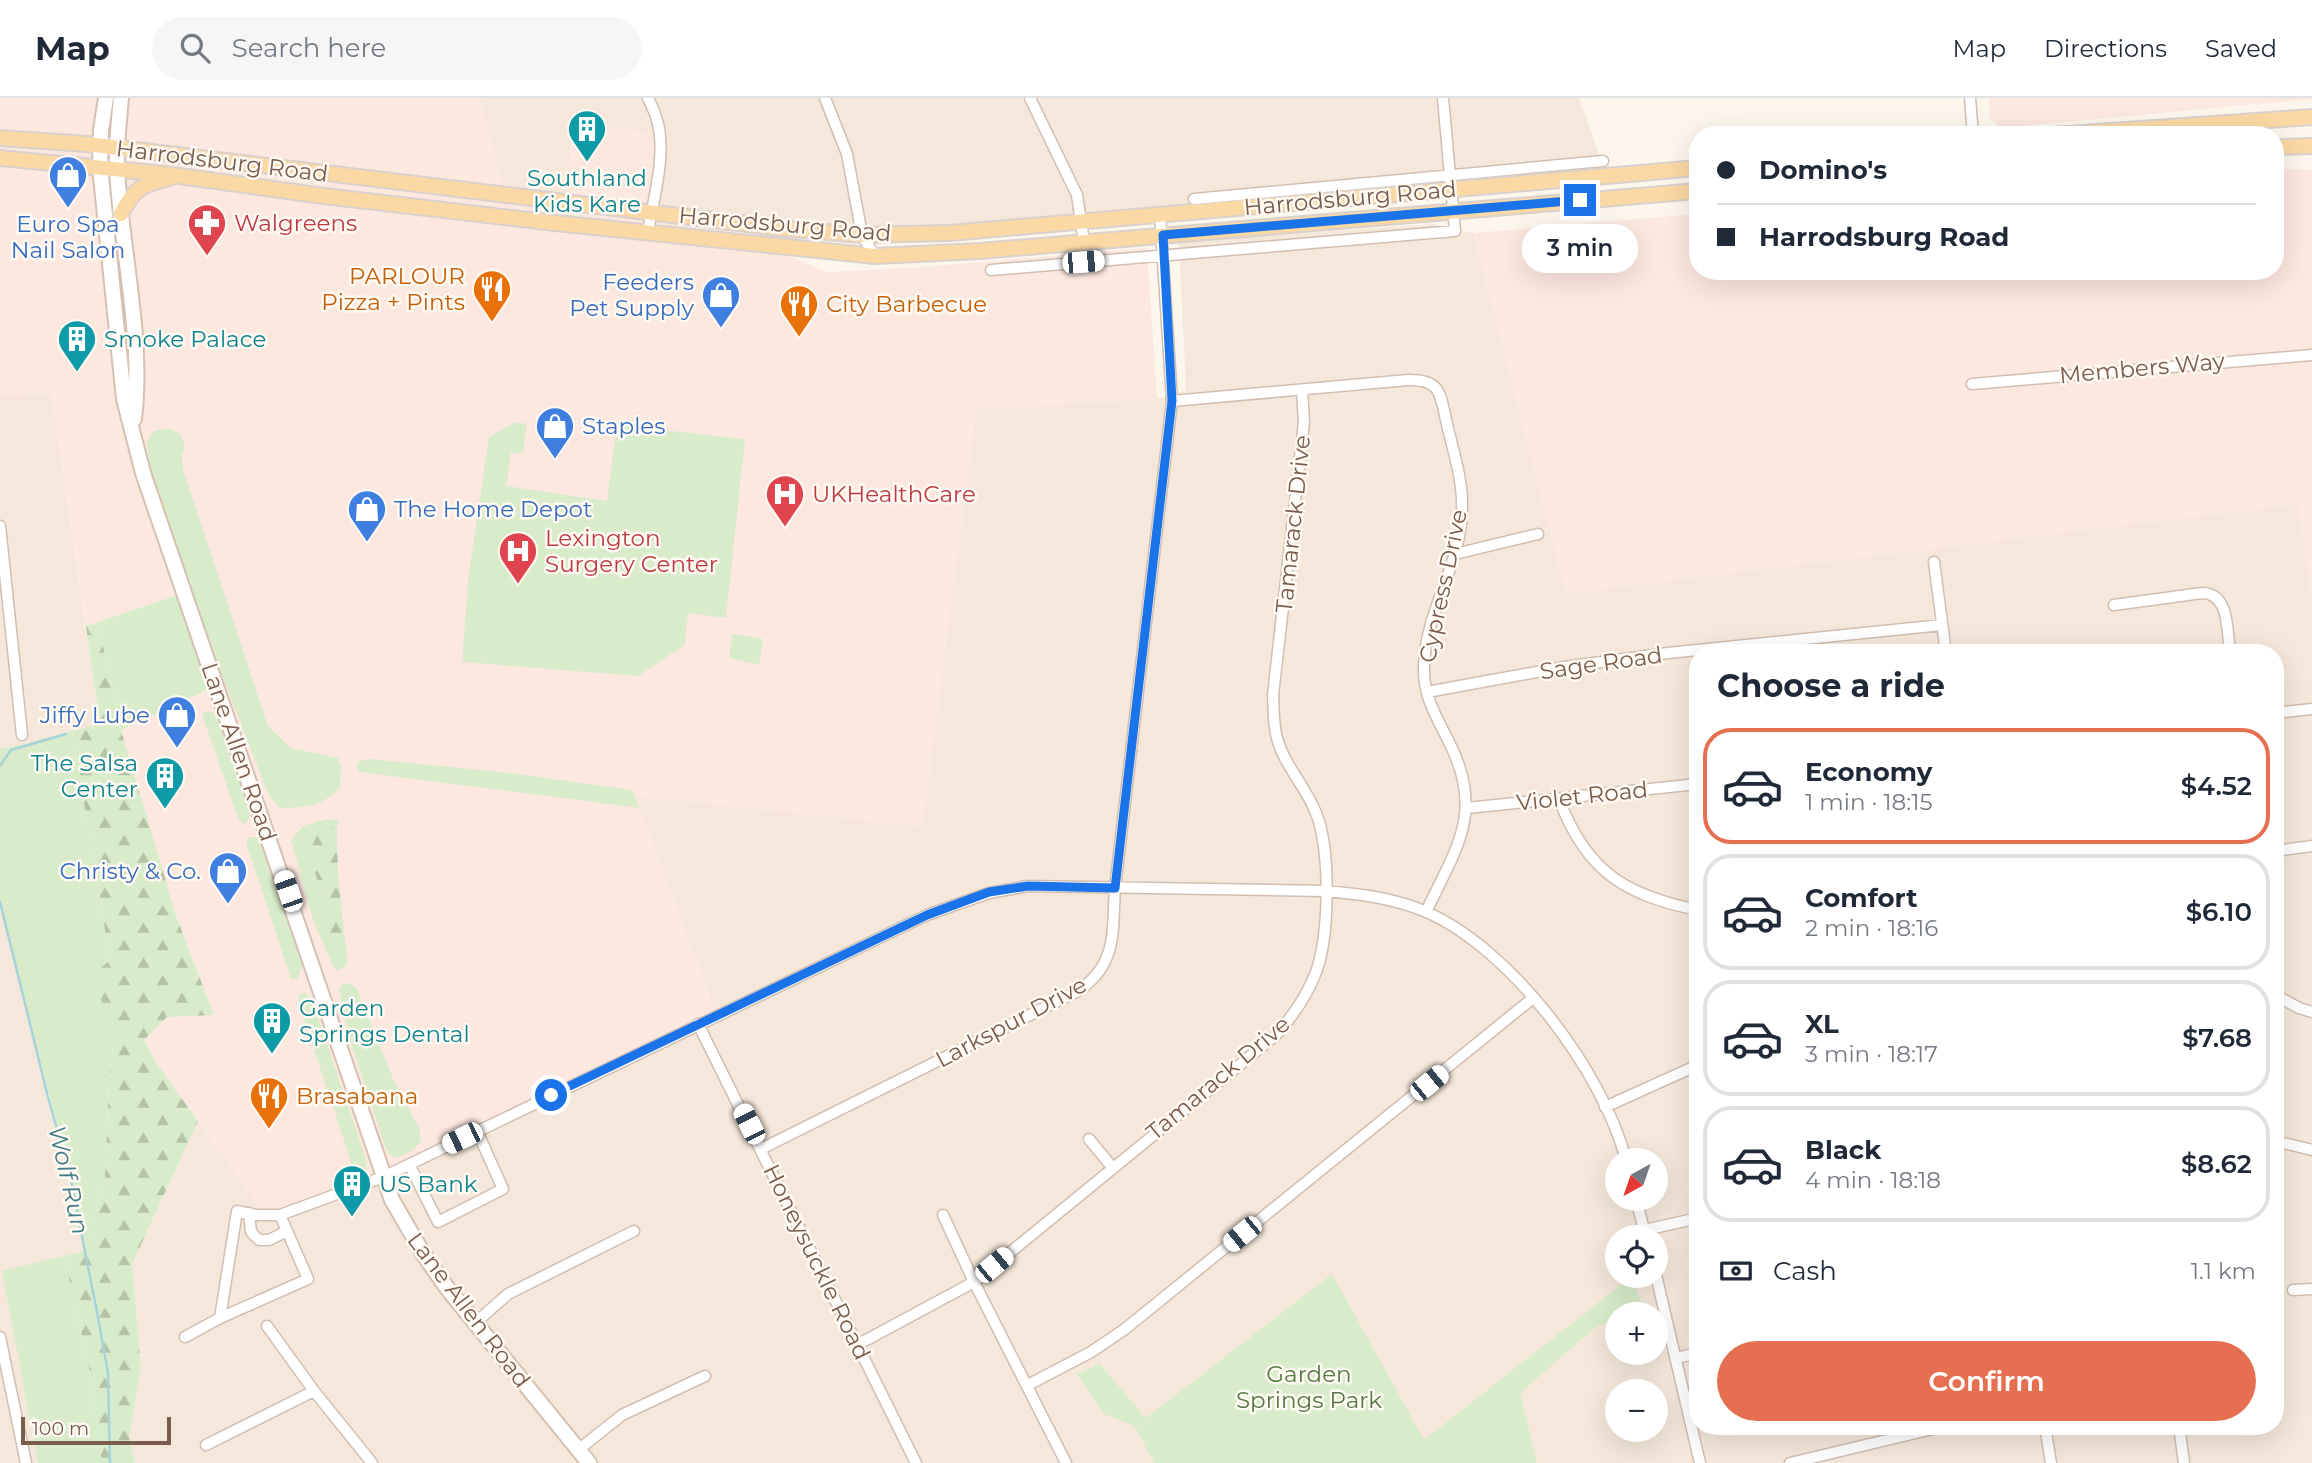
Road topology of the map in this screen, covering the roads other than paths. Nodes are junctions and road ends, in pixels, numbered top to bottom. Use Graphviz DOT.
graph roads {
  1 [pos="106,98"];
  2 [pos="121,98"];
  3 [pos="649,98"];
  4 [pos="825,98"];
  5 [pos="1030,98"];
  6 [pos="1443,98"];
  7 [pos="1970,98"];
  8 [pos="2312,117"];
  9 [pos="1972,126"];
  10 [pos="2210,126"];
  11 [pos="0,138"];
  12 [pos="2312,146"];
  13 [pos="100,147"];
  14 [pos="2284,148"];
  15 [pos="117,149"];
  16 [pos="0,158"];
  17 [pos="1603,161"];
  18 [pos="100,167"];
  19 [pos="117,169"];
  20 [pos="1689,169"];
  21 [pos="1448,174"];
  22 [pos="180,176"];
  23 [pos="1450,189"];
  24 [pos="1689,192"];
  25 [pos="1194,199"];
  26 [pos="652,211"];
  27 [pos="1452,211"];
  28 [pos="121,214"];
  29 [pos="1160,214"];
  30 [pos="1081,220"];
  31 [pos="648,233"];
  32 [pos="862,235"];
  33 [pos="1163,235"];
  34 [pos="1084,242"];
  35 [pos="1164,255"];
  36 [pos="875,256"];
  37 [pos="992,270"];
  38 [pos="2312,355"];
  39 [pos="1972,384"];
  40 [pos="1302,390"];
  41 [pos="1172,401"];
  42 [pos="133,428"];
  43 [pos="0,526"];
  44 [pos="1538,534"];
  45 [pos="1455,554"];
  46 [pos="1934,562"];
  47 [pos="2115,605"];
  48 [pos="1942,625"];
  49 [pos="1756,644"];
  50 [pos="1945,644"];
  51 [pos="2229,644"];
  52 [pos="1689,651"];
  53 [pos="1427,692"];
  54 [pos="2312,709"];
  55 [pos="2284,712"];
  56 [pos="22,736"];
  57 [pos="1689,785"];
  58 [pos="1559,799"];
  59 [pos="1467,808"];
  60 [pos="2312,846"];
  61 [pos="2284,850"];
  62 [pos="1115,888"];
  63 [pos="1326,891"];
  64 [pos="1689,908"];
  65 [pos="1426,912"];
  66 [pos="1533,998"];
  67 [pos="2284,1000"];
  68 [pos="2312,1012"];
  69 [pos="698,1024"];
  70 [pos="1689,1069"];
  71 [pos="1605,1107"];
  72 [pos="477,1131"];
  73 [pos="1089,1139"];
  74 [pos="2284,1143"];
  75 [pos="1621,1148"];
  76 [pos="761,1149"];
  77 [pos="2312,1150"];
  78 [pos="409,1164"];
  79 [pos="1112,1167"];
  80 [pos="383,1177"];
  81 [pos="249,1213"];
  82 [pos="280,1215"];
  83 [pos="943,1215"];
  84 [pos="1689,1221"];
  85 [pos="1668,1227"];
  86 [pos="287,1231"];
  87 [pos="634,1231"];
  88 [pos="974,1282"];
  89 [pos="1659,1288"];
  90 [pos="2312,1289"];
  91 [pos="2293,1290"];
  92 [pos="220,1318"];
  93 [pos="474,1324"];
  94 [pos="267,1326"];
  95 [pos="0,1337"];
  96 [pos="185,1337"];
  97 [pos="858,1345"];
  98 [pos="1689,1355"];
  99 [pos="1676,1358"];
  100 [pos="705,1377"];
  101 [pos="1028,1385"];
  102 [pos="314,1391"];
  103 [pos="1689,1415"];
  104 [pos="1694,1435"];
  105 [pos="1907,1435"];
  106 [pos="2046,1435"];
  107 [pos="2180,1435"];
  108 [pos="206,1445"];
  109 [pos="578,1450"];
  110 [pos="26,1463"];
  111 [pos="372,1463"];
  112 [pos="589,1463"];
  113 [pos="916,1463"];
  114 [pos="1066,1463"];
  115 [pos="1700,1463"];
  116 [pos="1790,1463"];
  117 [pos="2051,1463"];
  118 [pos="2184,1463"];
  1 -- 13 [label="main road, Lane Allen Road"];
  2 -- 15 [label="main road, Lane Allen Road"];
  3 -- 26 [label="street"];
  4 -- 32 [label="street"];
  5 -- 30 [label="street"];
  6 -- 21 [label="street"];
  7 -- 9 [label="street"];
  8 -- 10 [label="main road"];
  11 -- 13 [label="main road, Harrodsburg Road"];
  12 -- 14 [label="main road"];
  13 -- 15 [label="main road, Harrodsburg Road"];
  13 -- 18 [label="main road, Lane Allen Road"];
  15 -- 19 [label="main road, Lane Allen Road"];
  15 -- 26 [label="main road, Harrodsburg Road"];
  16 -- 18 [label="main road, Harrodsburg Road"];
  17 -- 21 [label="street"];
  18 -- 19 [label="main road, Harrodsburg Road"];
  18 -- 42 [label="main road, Lane Allen Road"];
  19 -- 22 [label="main road, Harrodsburg Road"];
  19 -- 28 [label="main road, Lane Allen Road"];
  20 -- 23 [label="main road, Harrodsburg Road"];
  21 -- 23 [label="street"];
  21 -- 25 [label="street"];
  22 -- 28 [label="main road"];
  22 -- 31 [label="main road, Harrodsburg Road"];
  23 -- 27 [label="street"];
  23 -- 29 [label="main road, Harrodsburg Road"];
  24 -- 27 [label="main road, Harrodsburg Road"];
  26 -- 31 [label="street"];
  26 -- 32 [label="main road, Harrodsburg Road"];
  27 -- 33 [label="main road, Harrodsburg Road"];
  27 -- 35 [label="street"];
  28 -- 42 [label="main road, Lane Allen Road"];
  29 -- 30 [label="main road, Harrodsburg Road"];
  29 -- 33 [label="street, Larkspur Drive"];
  30 -- 32 [label="main road, Harrodsburg Road"];
  30 -- 34 [label="street"];
  31 -- 36 [label="main road, Harrodsburg Road"];
  32 -- 36 [label="street"];
  33 -- 34 [label="main road, Harrodsburg Road"];
  33 -- 35 [label="street, Larkspur Drive"];
  34 -- 36 [label="main road, Harrodsburg Road"];
  35 -- 37 [label="street"];
  35 -- 41 [label="street, Larkspur Drive"];
  38 -- 39 [label="street, Members Way"];
  40 -- 41 [label="street, Cypress Drive"];
  40 -- 45 [label="street, Cypress Drive"];
  40 -- 63 [label="street, Tamarack Drive"];
  41 -- 62 [label="street, Larkspur Drive"];
  42 -- 80 [label="main road, Lane Allen Road"];
  43 -- 56 [label="street"];
  44 -- 45 [label="street"];
  45 -- 53 [label="street, Cypress Drive"];
  46 -- 48 [label="street"];
  47 -- 51 [label="street"];
  48 -- 49 [label="street, Sage Road"];
  48 -- 50 [label="street"];
  52 -- 53 [label="street, Sage Road"];
  53 -- 59 [label="street, Cypress Drive"];
  54 -- 55 [label="street"];
  57 -- 58 [label="street, Violet Road"];
  58 -- 59 [label="street, Violet Road"];
  58 -- 64 [label="street"];
  59 -- 65 [label="street, Cypress Drive"];
  60 -- 61 [label="street"];
  62 -- 63 [label="street"];
  62 -- 69 [label="street"];
  62 -- 76 [label="street, Larkspur Drive"];
  63 -- 65 [label="street"];
  63 -- 79 [label="street, Tamarack Drive"];
  65 -- 66 [label="street"];
  66 -- 71 [label="street"];
  66 -- 101 [label="street"];
  67 -- 68 [label="street"];
  69 -- 72 [label="street"];
  69 -- 76 [label="street, Honeysuckle Road"];
  70 -- 71 [label="street"];
  71 -- 75 [label="street"];
  72 -- 78 [label="street"];
  72 -- 78 [label="street"];
  73 -- 79 [label="street"];
  74 -- 77 [label="street"];
  76 -- 97 [label="street, Honeysuckle Road"];
  78 -- 80 [label="street"];
  79 -- 88 [label="street, Tamarack Drive"];
  80 -- 82 [label="street"];
  80 -- 93 [label="main road, Lane Allen Road"];
  81 -- 82 [label="street"];
  81 -- 86 [label="street"];
  81 -- 92 [label="street"];
  82 -- 86 [label="street"];
  83 -- 88 [label="street"];
  84 -- 85 [label="street"];
  86 -- 92 [label="street"];
  87 -- 93 [label="street"];
  88 -- 97 [label="street, Tamarack Drive"];
  88 -- 101 [label="street"];
  89 -- 99 [label="street"];
  90 -- 91 [label="street"];
  92 -- 96 [label="street"];
  93 -- 109 [label="main road, Lane Allen Road"];
  94 -- 102 [label="street"];
  95 -- 110 [label="street"];
  97 -- 113 [label="street, Honeysuckle Road"];
  98 -- 99 [label="street"];
  99 -- 103 [label="street"];
  100 -- 109 [label="street"];
  101 -- 114 [label="street"];
  102 -- 108 [label="street"];
  102 -- 111 [label="street"];
  104 -- 115 [label="street"];
  105 -- 116 [label="street"];
  106 -- 117 [label="street"];
  107 -- 118 [label="street"];
  109 -- 112 [label="main road, Lane Allen Road"];
}
